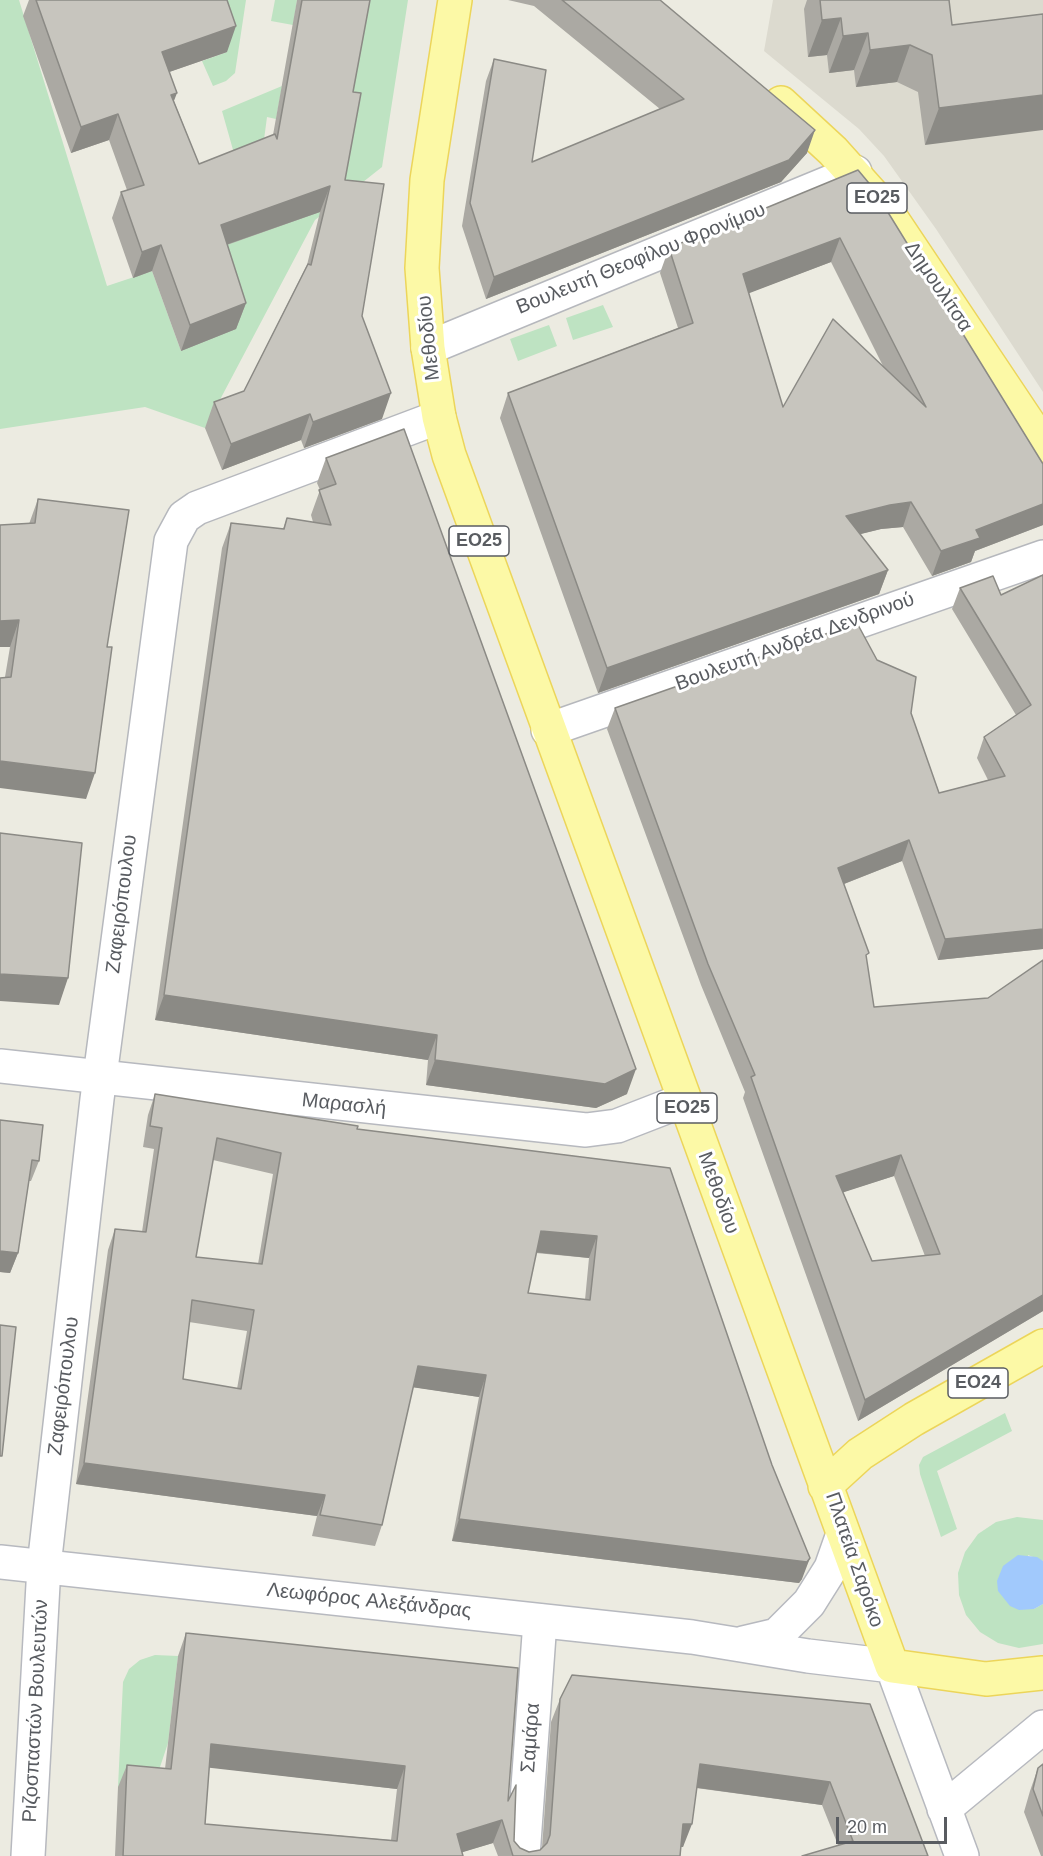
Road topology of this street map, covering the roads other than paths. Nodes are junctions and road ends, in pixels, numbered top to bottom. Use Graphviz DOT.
graph roads {
  1 [pos="455,0"];
  2 [pos="758,85"];
  3 [pos="855,172"];
  4 [pos="428,348"];
  5 [pos="439,417"];
  6 [pos="1043,445"];
  7 [pos="1043,556"];
  8 [pos="548,730"];
  9 [pos="0,1066"];
  10 [pos="100,1077"];
  11 [pos="684,1100"];
  12 [pos="1043,1346"];
  13 [pos="825,1486"];
  14 [pos="843,1534"];
  15 [pos="0,1562"];
  16 [pos="44,1566"];
  17 [pos="540,1620"];
  18 [pos="738,1644"];
  19 [pos="892,1666"];
  20 [pos="1043,1674"];
  21 [pos="1043,1727"];
  22 [pos="944,1809"];
  23 [pos="28,1856"];
  24 [pos="508,1856"];
  25 [pos="514,1856"];
  26 [pos="523,1856"];
  27 [pos="962,1856"];
  1 -- 4 [label="main road, Μεθοδίου / ΕΟ25"];
  2 -- 3 [label="main road, Δημουλίτσα / ΕΟ25"];
  3 -- 4 [label="street, Βουλευτή Θεοφίλου Φρονίμου"];
  3 -- 6 [label="main road, Δημουλίτσα / ΕΟ25"];
  4 -- 5 [label="main road, Μεθοδίου / ΕΟ25"];
  5 -- 8 [label="main road, Μεθοδίου / ΕΟ25"];
  5 -- 10 [label="street, Ζαφειρόπουλου"];
  7 -- 8 [label="street, Βουλευτή Ανδρέα Δενδρινού"];
  8 -- 11 [label="main road, Μεθοδίου / ΕΟ25"];
  9 -- 10 [label="street, Μαρασλή"];
  10 -- 11 [label="street, Μαρασλή"];
  10 -- 16 [label="street, Ζαφειρόπουλου"];
  11 -- 13 [label="main road, Μεθοδίου / ΕΟ25"];
  12 -- 13 [label="main road, Πλατεία Σαρόκο / ΕΟ24"];
  13 -- 14 [label="main road, Πλατεία Σαρόκο"];
  14 -- 18 [label="street, Λεωφόρος Αλεξάνδρας"];
  14 -- 19 [label="main road, Πλατεία Σαρόκο"];
  15 -- 16 [label="street, Λεωφόρος Αλεξάνδρας"];
  16 -- 17 [label="street, Λεωφόρος Αλεξάνδρας"];
  16 -- 23 [label="street, Ριζοσπαστών Βουλευτών"];
  17 -- 18 [label="street, Λεωφόρος Αλεξάνδρας"];
  17 -- 26 [label="street, Σαμάρα"];
  18 -- 19 [label="street, Λεωφόρος Αλεξάνδρας"];
  19 -- 20 [label="main road"];
  19 -- 22 [label="street"];
  21 -- 22 [label="street"];
  22 -- 27 [label="street"];
  24 -- 25 [label="street"];
}
